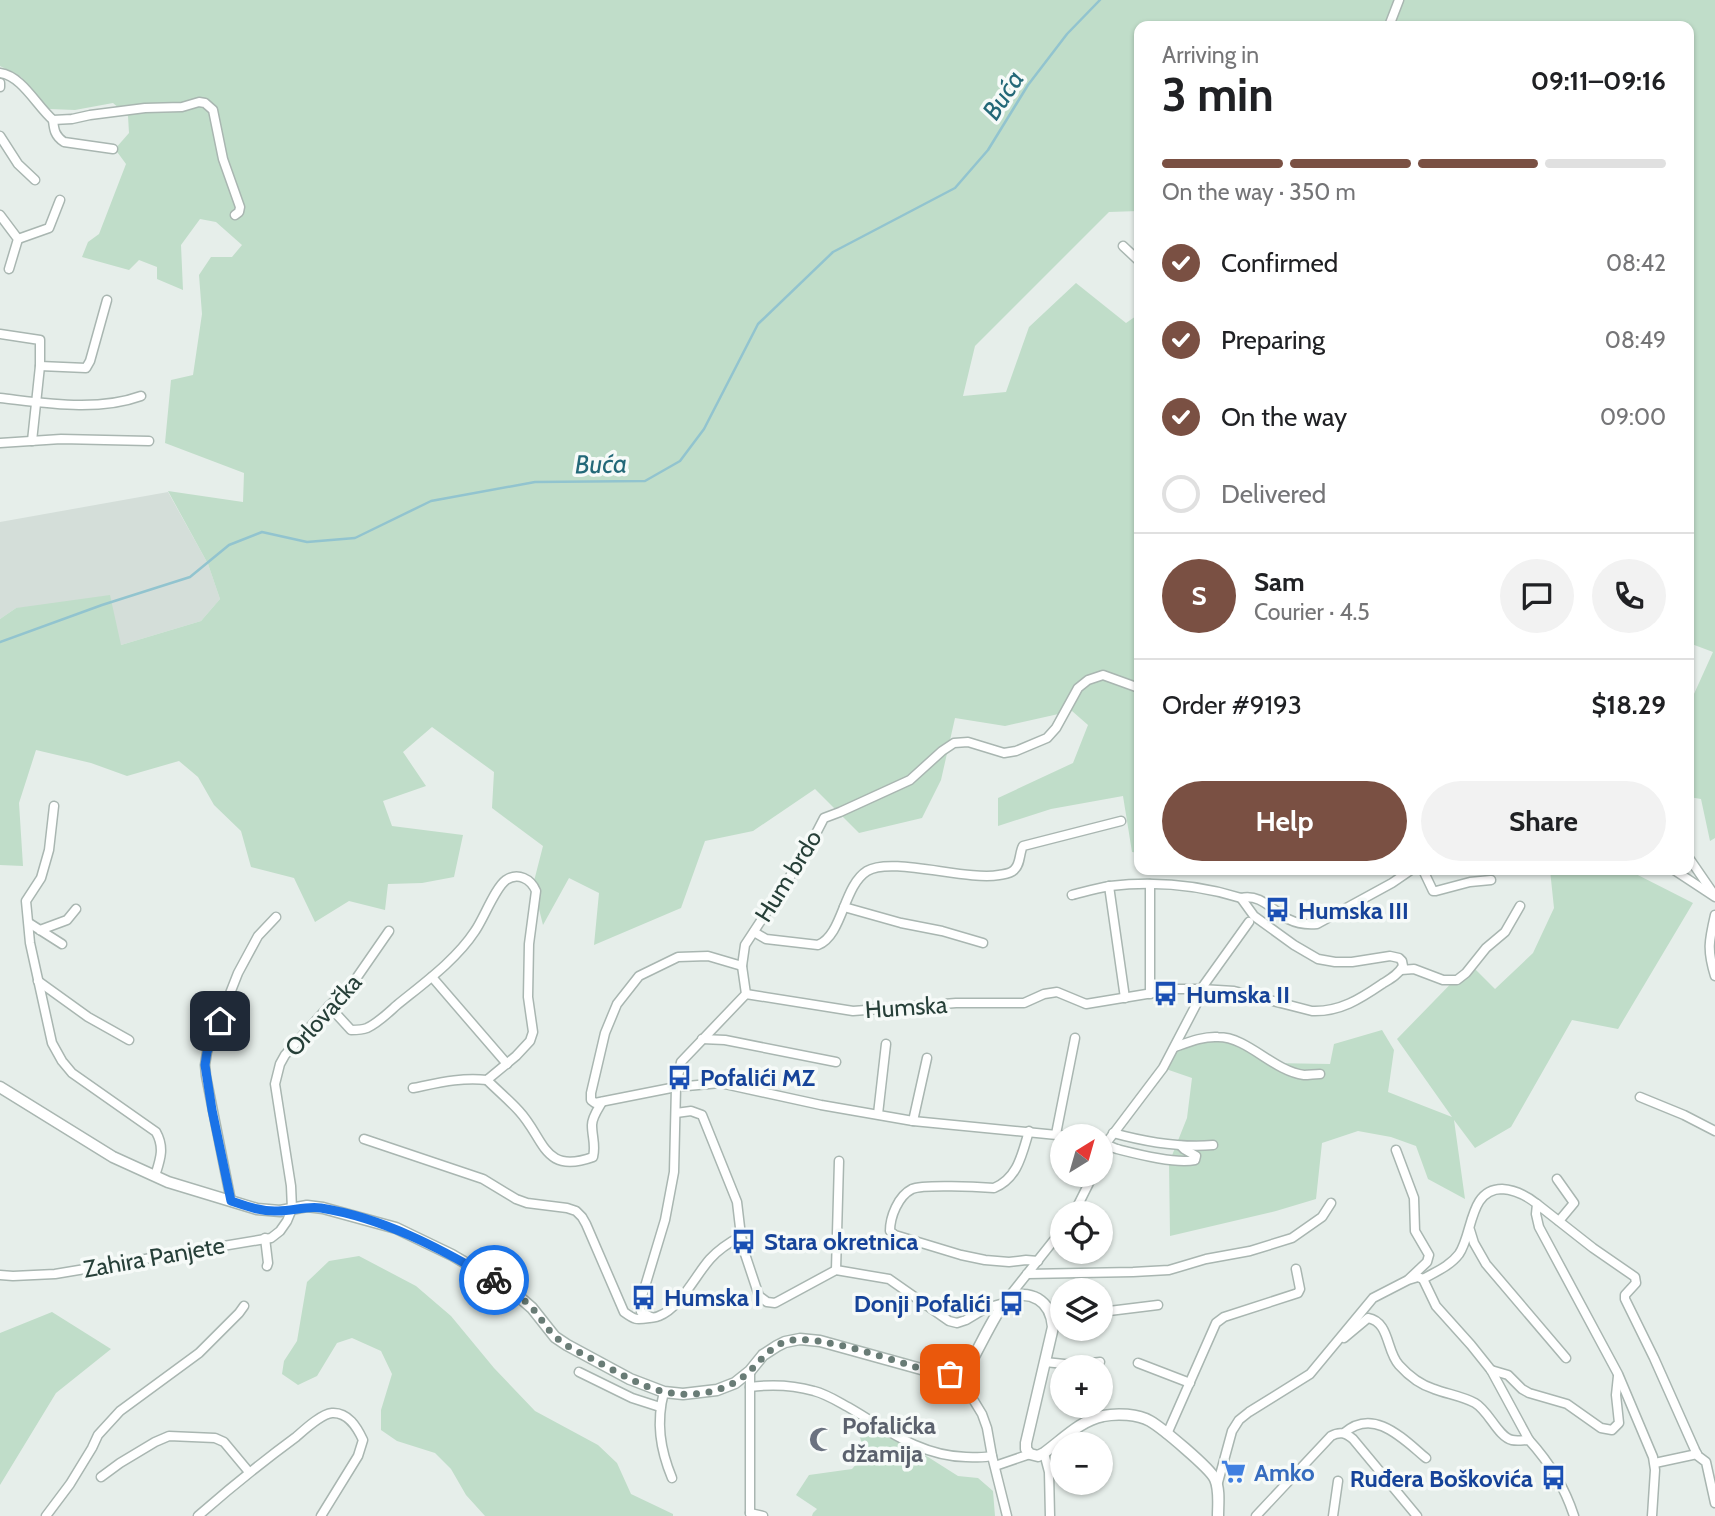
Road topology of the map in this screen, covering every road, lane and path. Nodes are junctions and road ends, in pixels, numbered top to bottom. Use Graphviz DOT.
graph roads {
  1 [pos="1399,0"];
  2 [pos="1391,21"];
  3 [pos="0,73"];
  4 [pos="53,120"];
  5 [pos="0,136"];
  6 [pos="113,149"];
  7 [pos="35,180"];
  8 [pos="60,200"];
  9 [pos="0,215"];
  10 [pos="235,215"];
  11 [pos="18,239"];
  12 [pos="1124,246"];
  13 [pos="1134,256"];
  14 [pos="9,269"];
  15 [pos="107,300"];
  16 [pos="0,334"];
  17 [pos="40,366"];
  18 [pos="141,396"];
  19 [pos="0,398"];
  20 [pos="37,402"];
  21 [pos="32,441"];
  22 [pos="149,441"];
  23 [pos="0,443"];
  24 [pos="1134,686"];
  25 [pos="54,806"];
  26 [pos="1121,821"];
  27 [pos="1694,866"];
  28 [pos="1404,875"];
  29 [pos="1425,875"];
  30 [pos="1682,875"];
  31 [pos="1491,880"];
  32 [pos="1150,884"];
  33 [pos="1109,886"];
  34 [pos="1072,895"];
  35 [pos="1715,896"];
  36 [pos="1241,898"];
  37 [pos="1520,906"];
  38 [pos="844,907"];
  39 [pos="76,909"];
  40 [pos="1715,915"];
  41 [pos="276,917"];
  42 [pos="1249,922"];
  43 [pos="29,923"];
  44 [pos="40,930"];
  45 [pos="389,931"];
  46 [pos="754,932"];
  47 [pos="983,943"];
  48 [pos="62,944"];
  49 [pos="742,965"];
  50 [pos="1401,970"];
  51 [pos="1715,975"];
  52 [pos="432,977"];
  53 [pos="38,981"];
  54 [pos="1201,989"];
  55 [pos="746,994"];
  56 [pos="1150,994"];
  57 [pos="1125,998"];
  58 [pos="329,1006"];
  59 [pos="1075,1038"];
  60 [pos="702,1039"];
  61 [pos="129,1040"];
  62 [pos="886,1044"];
  63 [pos="1175,1047"];
  64 [pos="928,1058"];
  65 [pos="836,1062"];
  66 [pos="507,1064"];
  67 [pos="1320,1074"];
  68 [pos="487,1080"];
  69 [pos="0,1087"];
  70 [pos="676,1087"];
  71 [pos="413,1088"];
  72 [pos="1640,1097"];
  73 [pos="602,1102"];
  74 [pos="676,1113"];
  75 [pos="878,1114"];
  76 [pos="913,1121"];
  77 [pos="1058,1124"];
  78 [pos="1715,1130"];
  79 [pos="1029,1131"];
  80 [pos="1050,1133"];
  81 [pos="1113,1133"];
  82 [pos="364,1139"];
  83 [pos="1213,1145"];
  84 [pos="1181,1146"];
  85 [pos="1113,1148"];
  86 [pos="1396,1150"];
  87 [pos="839,1161"];
  88 [pos="155,1176"];
  89 [pos="1557,1179"];
  90 [pos="231,1201"];
  91 [pos="1331,1203"];
  92 [pos="1537,1204"];
  93 [pos="292,1209"];
  94 [pos="1559,1221"];
  95 [pos="1469,1229"];
  96 [pos="741,1236"];
  97 [pos="265,1238"];
  98 [pos="1050,1246"];
  99 [pos="1038,1261"];
  100 [pos="267,1266"];
  101 [pos="1296,1269"];
  102 [pos="836,1270"];
  103 [pos="1027,1274"];
  104 [pos="0,1275"];
  105 [pos="1423,1279"];
  106 [pos="1408,1280"];
  107 [pos="1004,1303"];
  108 [pos="1158,1305"];
  109 [pos="244,1306"];
  110 [pos="1050,1309"];
  111 [pos="1113,1311"];
  112 [pos="651,1317"];
  113 [pos="1050,1340"];
  114 [pos="1338,1341"];
  115 [pos="1566,1358"];
  116 [pos="1045,1362"];
  117 [pos="1050,1363"];
  118 [pos="1138,1363"];
  119 [pos="1490,1370"];
  120 [pos="750,1371"];
  121 [pos="579,1372"];
  122 [pos="957,1373"];
  123 [pos="1618,1374"];
  124 [pos="1190,1383"];
  125 [pos="750,1387"];
  126 [pos="664,1392"];
  127 [pos="660,1407"];
  128 [pos="1344,1433"];
  129 [pos="1167,1434"];
  130 [pos="1529,1440"];
  131 [pos="1044,1453"];
  132 [pos="1030,1454"];
  133 [pos="1697,1454"];
  134 [pos="992,1456"];
  135 [pos="1426,1458"];
  136 [pos="1655,1463"];
  137 [pos="995,1466"];
  138 [pos="249,1472"];
  139 [pos="100,1477"];
  140 [pos="672,1478"];
  141 [pos="1338,1481"];
  142 [pos="1217,1486"];
  143 [pos="1715,1503"];
  144 [pos="749,1515"];
  145 [pos="46,1516"];
  146 [pos="198,1516"];
  147 [pos="321,1516"];
  148 [pos="763,1516"];
  149 [pos="1007,1516"];
  150 [pos="1050,1516"];
  151 [pos="1218,1516"];
  152 [pos="1256,1516"];
  153 [pos="1333,1516"];
  154 [pos="1417,1516"];
  155 [pos="1574,1516"];
  156 [pos="1651,1516"];
  1 -- 2 [label="street"];
  3 -- 4 [label="street"];
  4 -- 6 [label="street"];
  4 -- 10 [label="street"];
  5 -- 7 [label="street"];
  8 -- 11 [label="street"];
  9 -- 11 [label="street"];
  11 -- 14 [label="street"];
  12 -- 13 [label="street"];
  15 -- 17 [label="street"];
  16 -- 17 [label="street"];
  17 -- 20 [label="street"];
  18 -- 20 [label="street"];
  19 -- 20 [label="street"];
  20 -- 21 [label="street"];
  21 -- 22 [label="street"];
  21 -- 23 [label="street"];
  24 -- 46 [label="street, Hum brdo"];
  25 -- 43 [label="street"];
  26 -- 38 [label="street, Hum brdo"];
  27 -- 35 [label="street"];
  28 -- 36 [label="street"];
  29 -- 31 [label="street"];
  30 -- 35 [label="street"];
  32 -- 33 [label="street"];
  32 -- 36 [label="street"];
  32 -- 56 [label="street"];
  33 -- 34 [label="street"];
  33 -- 57 [label="street"];
  36 -- 50 [label="street"];
  37 -- 50 [label="street"];
  38 -- 46 [label="street, Hum brdo"];
  38 -- 47 [label="street"];
  39 -- 44 [label="street"];
  40 -- 51 [label="street"];
  41 -- 90 [label="street"];
  42 -- 54 [label="street"];
  43 -- 44 [label="street"];
  43 -- 53 [label="street"];
  44 -- 48 [label="street"];
  45 -- 58 [label="street, Orlovačka"];
  46 -- 49 [label="street, Hum brdo"];
  49 -- 55 [label="street, Hum brdo"];
  49 -- 73 [label="street"];
  50 -- 54 [label="street, Humska"];
  52 -- 58 [label="street"];
  52 -- 66 [label="street"];
  52 -- 66 [label="street"];
  53 -- 61 [label="street"];
  53 -- 88 [label="street"];
  54 -- 56 [label="street, Humska"];
  54 -- 63 [label="street"];
  55 -- 57 [label="street, Humska"];
  55 -- 60 [label="street"];
  56 -- 57 [label="street, Humska"];
  58 -- 93 [label="street, Orlovačka"];
  59 -- 77 [label="street"];
  60 -- 65 [label="street"];
  60 -- 70 [label="street"];
  62 -- 75 [label="street, Humska"];
  63 -- 67 [label="street"];
  63 -- 81 [label="street"];
  64 -- 76 [label="street"];
  66 -- 68 [label="street"];
  68 -- 71 [label="street"];
  68 -- 73 [label="street"];
  69 -- 88 [label="street"];
  70 -- 73 [label="street"];
  70 -- 74 [label="street"];
  70 -- 75 [label="street"];
  72 -- 78 [label="street"];
  74 -- 96 [label="street"];
  74 -- 112 [label="street"];
  75 -- 76 [label="street"];
  76 -- 79 [label="street"];
  79 -- 80 [label="street"];
  79 -- 99 [label="street"];
  81 -- 84 [label="street"];
  82 -- 112 [label="street"];
  83 -- 84 [label="street"];
  84 -- 85 [label="street"];
  86 -- 106 [label="street"];
  87 -- 102 [label="street"];
  88 -- 90 [label="street"];
  89 -- 94 [label="street"];
  90 -- 93 [label="street"];
  91 -- 103 [label="street"];
  92 -- 94 [label="street"];
  92 -- 95 [label="street"];
  92 -- 123 [label="street"];
  93 -- 97 [label="street"];
  93 -- 126 [label="street"];
  94 -- 133 [label="street"];
  95 -- 105 [label="street"];
  95 -- 115 [label="street"];
  96 -- 102 [label="street"];
  96 -- 112 [label="street"];
  97 -- 100 [label="street"];
  97 -- 104 [label="street, Zahira Panjete"];
  98 -- 99 [label="street"];
  99 -- 103 [label="street"];
  101 -- 124 [label="street"];
  102 -- 107 [label="street"];
  103 -- 107 [label="street"];
  105 -- 106 [label="street"];
  105 -- 119 [label="street"];
  106 -- 114 [label="street"];
  107 -- 110 [label="street"];
  107 -- 122 [label="street"];
  108 -- 111 [label="street"];
  109 -- 145 [label="street"];
  113 -- 116 [label="street"];
  114 -- 130 [label="street"];
  114 -- 142 [label="street"];
  116 -- 117 [label="street"];
  116 -- 132 [label="street"];
  118 -- 124 [label="street"];
  119 -- 123 [label="street"];
  119 -- 130 [label="street"];
  120 -- 122 [label="street"];
  120 -- 125 [label="street"];
  120 -- 126 [label="street"];
  121 -- 127 [label="street"];
  122 -- 134 [label="street"];
  123 -- 136 [label="street"];
  124 -- 129 [label="street"];
  125 -- 134 [label="street"];
  125 -- 144 [label="street"];
  126 -- 127 [label="street"];
  127 -- 140 [label="street"];
  128 -- 135 [label="street"];
  128 -- 152 [label="street"];
  128 -- 154 [label="street"];
  129 -- 131 [label="street"];
  129 -- 142 [label="street"];
  130 -- 155 [label="street"];
  131 -- 132 [label="street"];
  131 -- 150 [label="street"];
  132 -- 137 [label="street"];
  133 -- 136 [label="street"];
  133 -- 143 [label="street"];
  134 -- 137 [label="street"];
  136 -- 156 [label="street"];
  137 -- 149 [label="street"];
  138 -- 139 [label="street"];
  138 -- 146 [label="street"];
  138 -- 147 [label="street"];
  141 -- 153 [label="street"];
  142 -- 151 [label="street"];
  144 -- 148 [label="street"];
}
